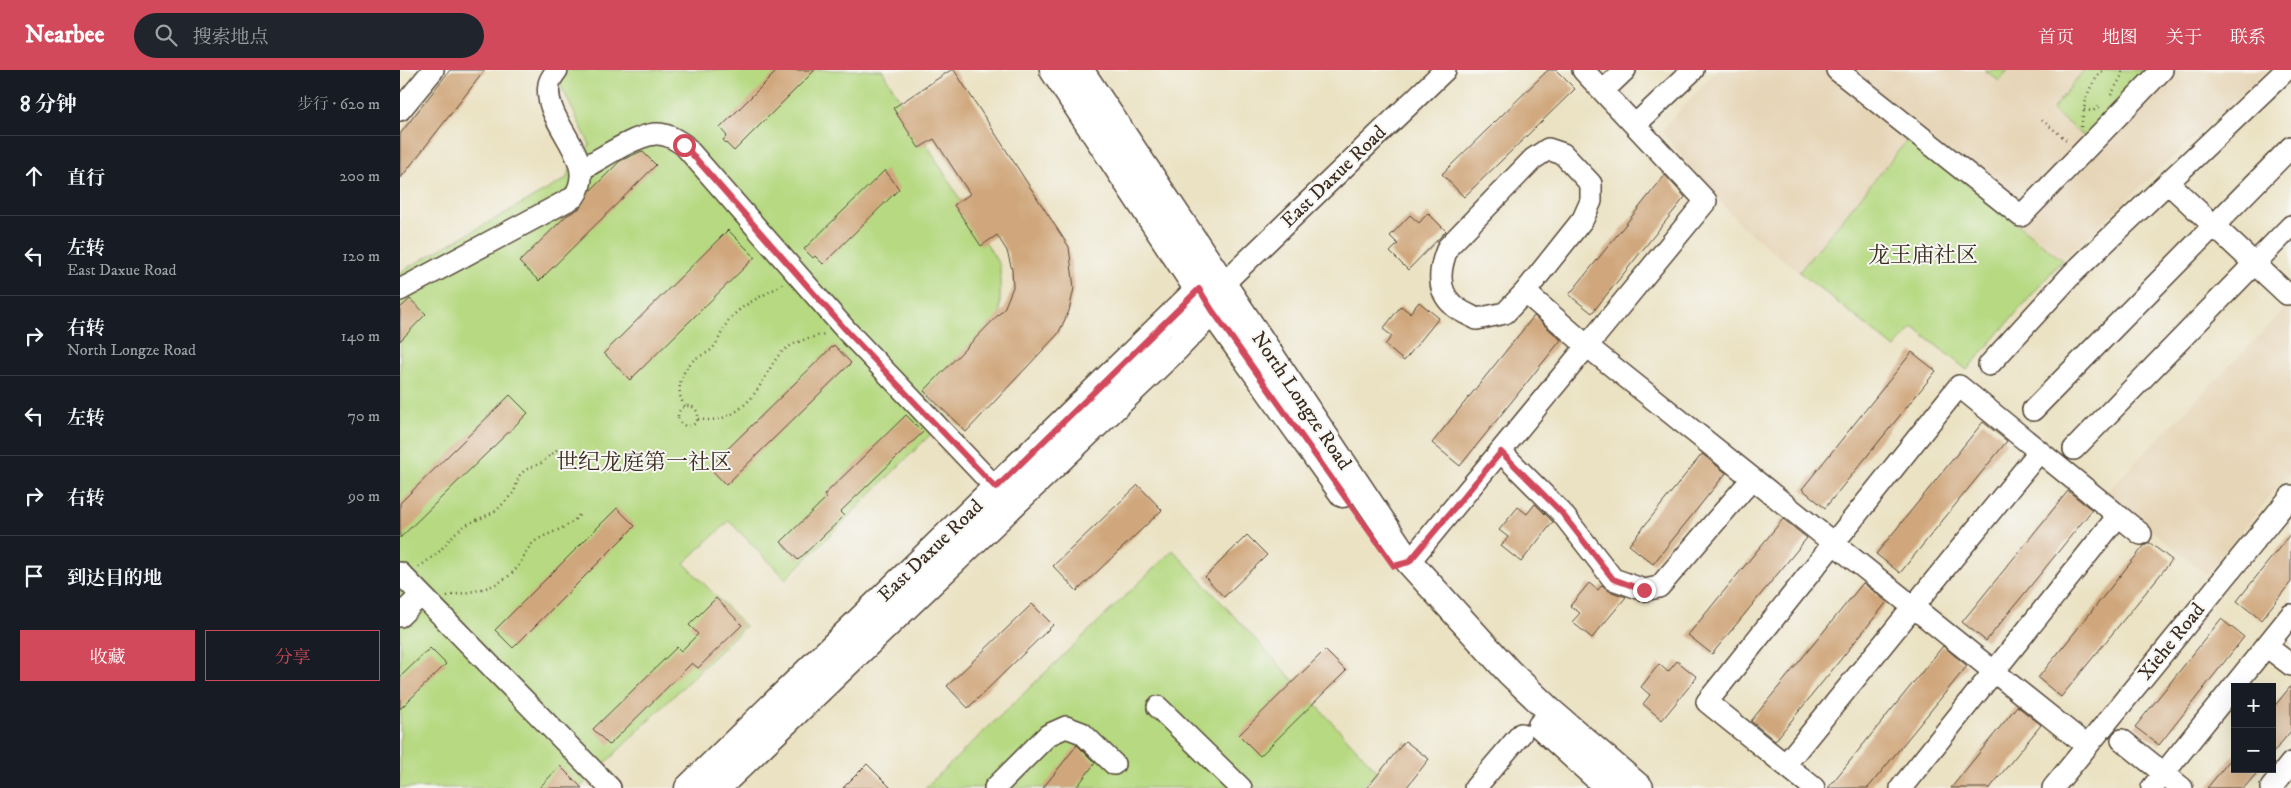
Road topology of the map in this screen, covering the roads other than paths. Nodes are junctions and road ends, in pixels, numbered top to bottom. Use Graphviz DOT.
graph roads {
  1 [pos="433,70"];
  2 [pos="557,70"];
  3 [pos="1053,70"];
  4 [pos="1080,70"];
  5 [pos="1445,70"];
  6 [pos="1583,70"];
  7 [pos="1625,70"];
  8 [pos="1692,70"];
  9 [pos="1837,70"];
  10 [pos="2162,70"];
  11 [pos="2286,70"];
  12 [pos="1603,91"];
  13 [pos="400,110"];
  14 [pos="1635,126"];
  15 [pos="2291,147"];
  16 [pos="582,169"];
  17 [pos="2168,183"];
  18 [pos="2214,226"];
  19 [pos="2291,226"];
  20 [pos="2254,264"];
  21 [pos="400,290"];
  22 [pos="1525,292"];
  23 [pos="1211,294"];
  24 [pos="2287,294"];
  25 [pos="1587,346"];
  26 [pos="1989,365"];
  27 [pos="2033,410"];
  28 [pos="2074,449"];
  29 [pos="1501,452"];
  30 [pos="2039,452"];
  31 [pos="1752,479"];
  32 [pos="996,488"];
  33 [pos="2291,496"];
  34 [pos="2118,516"];
  35 [pos="2140,534"];
  36 [pos="1834,544"];
  37 [pos="1402,564"];
  38 [pos="402,575"];
  39 [pos="425,600"];
  40 [pos="1912,606"];
  41 [pos="2291,615"];
  42 [pos="400,616"];
  43 [pos="2266,646"];
  44 [pos="2291,665"];
  45 [pos="1994,672"];
  46 [pos="1158,707"];
  47 [pos="1521,734"];
  48 [pos="2122,740"];
  49 [pos="2087,746"];
  50 [pos="2291,763"];
  51 [pos="1114,764"];
  52 [pos="1786,765"];
  53 [pos="2158,781"];
  54 [pos="1482,786"];
  55 [pos="610,788"];
  56 [pos="688,788"];
  57 [pos="717,788"];
  58 [pos="995,788"];
  59 [pos="1241,788"];
  60 [pos="1609,788"];
  61 [pos="1640,788"];
  62 [pos="1814,788"];
  63 [pos="1901,788"];
  64 [pos="2053,788"];
  65 [pos="2182,788"];
  66 [pos="2271,788"];
  1 -- 13 [label="street"];
  2 -- 16 [label="street"];
  3 -- 23 [label="main road, North Longze Road"];
  4 -- 23 [label="main road, North Longze Road"];
  5 -- 23 [label="street, East Daxue Road"];
  6 -- 12 [label="street"];
  7 -- 12 [label="street"];
  8 -- 14 [label="street"];
  9 -- 10 [label="street"];
  11 -- 17 [label="street"];
  12 -- 14 [label="street"];
  14 -- 25 [label="street"];
  15 -- 18 [label="street"];
  16 -- 21 [label="street"];
  16 -- 32 [label="street"];
  17 -- 18 [label="street"];
  17 -- 26 [label="street"];
  18 -- 20 [label="street"];
  18 -- 27 [label="street"];
  19 -- 20 [label="street"];
  20 -- 24 [label="street"];
  20 -- 28 [label="street"];
  22 -- 22 [label="street"];
  22 -- 25 [label="street"];
  23 -- 32 [label="main road, East Daxue Road"];
  23 -- 37 [label="main road, North Longze Road"];
  23 -- 57 [label="main road, East Daxue Road"];
  25 -- 29 [label="street"];
  25 -- 31 [label="street"];
  29 -- 31 [label="street"];
  29 -- 37 [label="street"];
  30 -- 34 [label="street"];
  30 -- 36 [label="street"];
  30 -- 40 [label="street"];
  31 -- 36 [label="street"];
  32 -- 56 [label="main road, East Daxue Road"];
  33 -- 49 [label="street, Xiehe Road"];
  34 -- 35 [label="street"];
  34 -- 45 [label="street"];
  36 -- 40 [label="street"];
  36 -- 52 [label="street"];
  37 -- 60 [label="main road, North Longze Road"];
  37 -- 61 [label="main road, North Longze Road"];
  38 -- 39 [label="street"];
  39 -- 42 [label="street"];
  39 -- 55 [label="street"];
  40 -- 45 [label="street"];
  40 -- 52 [label="street"];
  41 -- 43 [label="street"];
  43 -- 44 [label="street"];
  43 -- 53 [label="street"];
  45 -- 49 [label="street"];
  45 -- 63 [label="street"];
  46 -- 59 [label="street"];
  47 -- 54 [label="street"];
  48 -- 53 [label="street"];
  49 -- 64 [label="street, Xiehe Road"];
  50 -- 66 [label="street"];
  51 -- 58 [label="street"];
  52 -- 62 [label="street"];
  53 -- 65 [label="street"];
}
